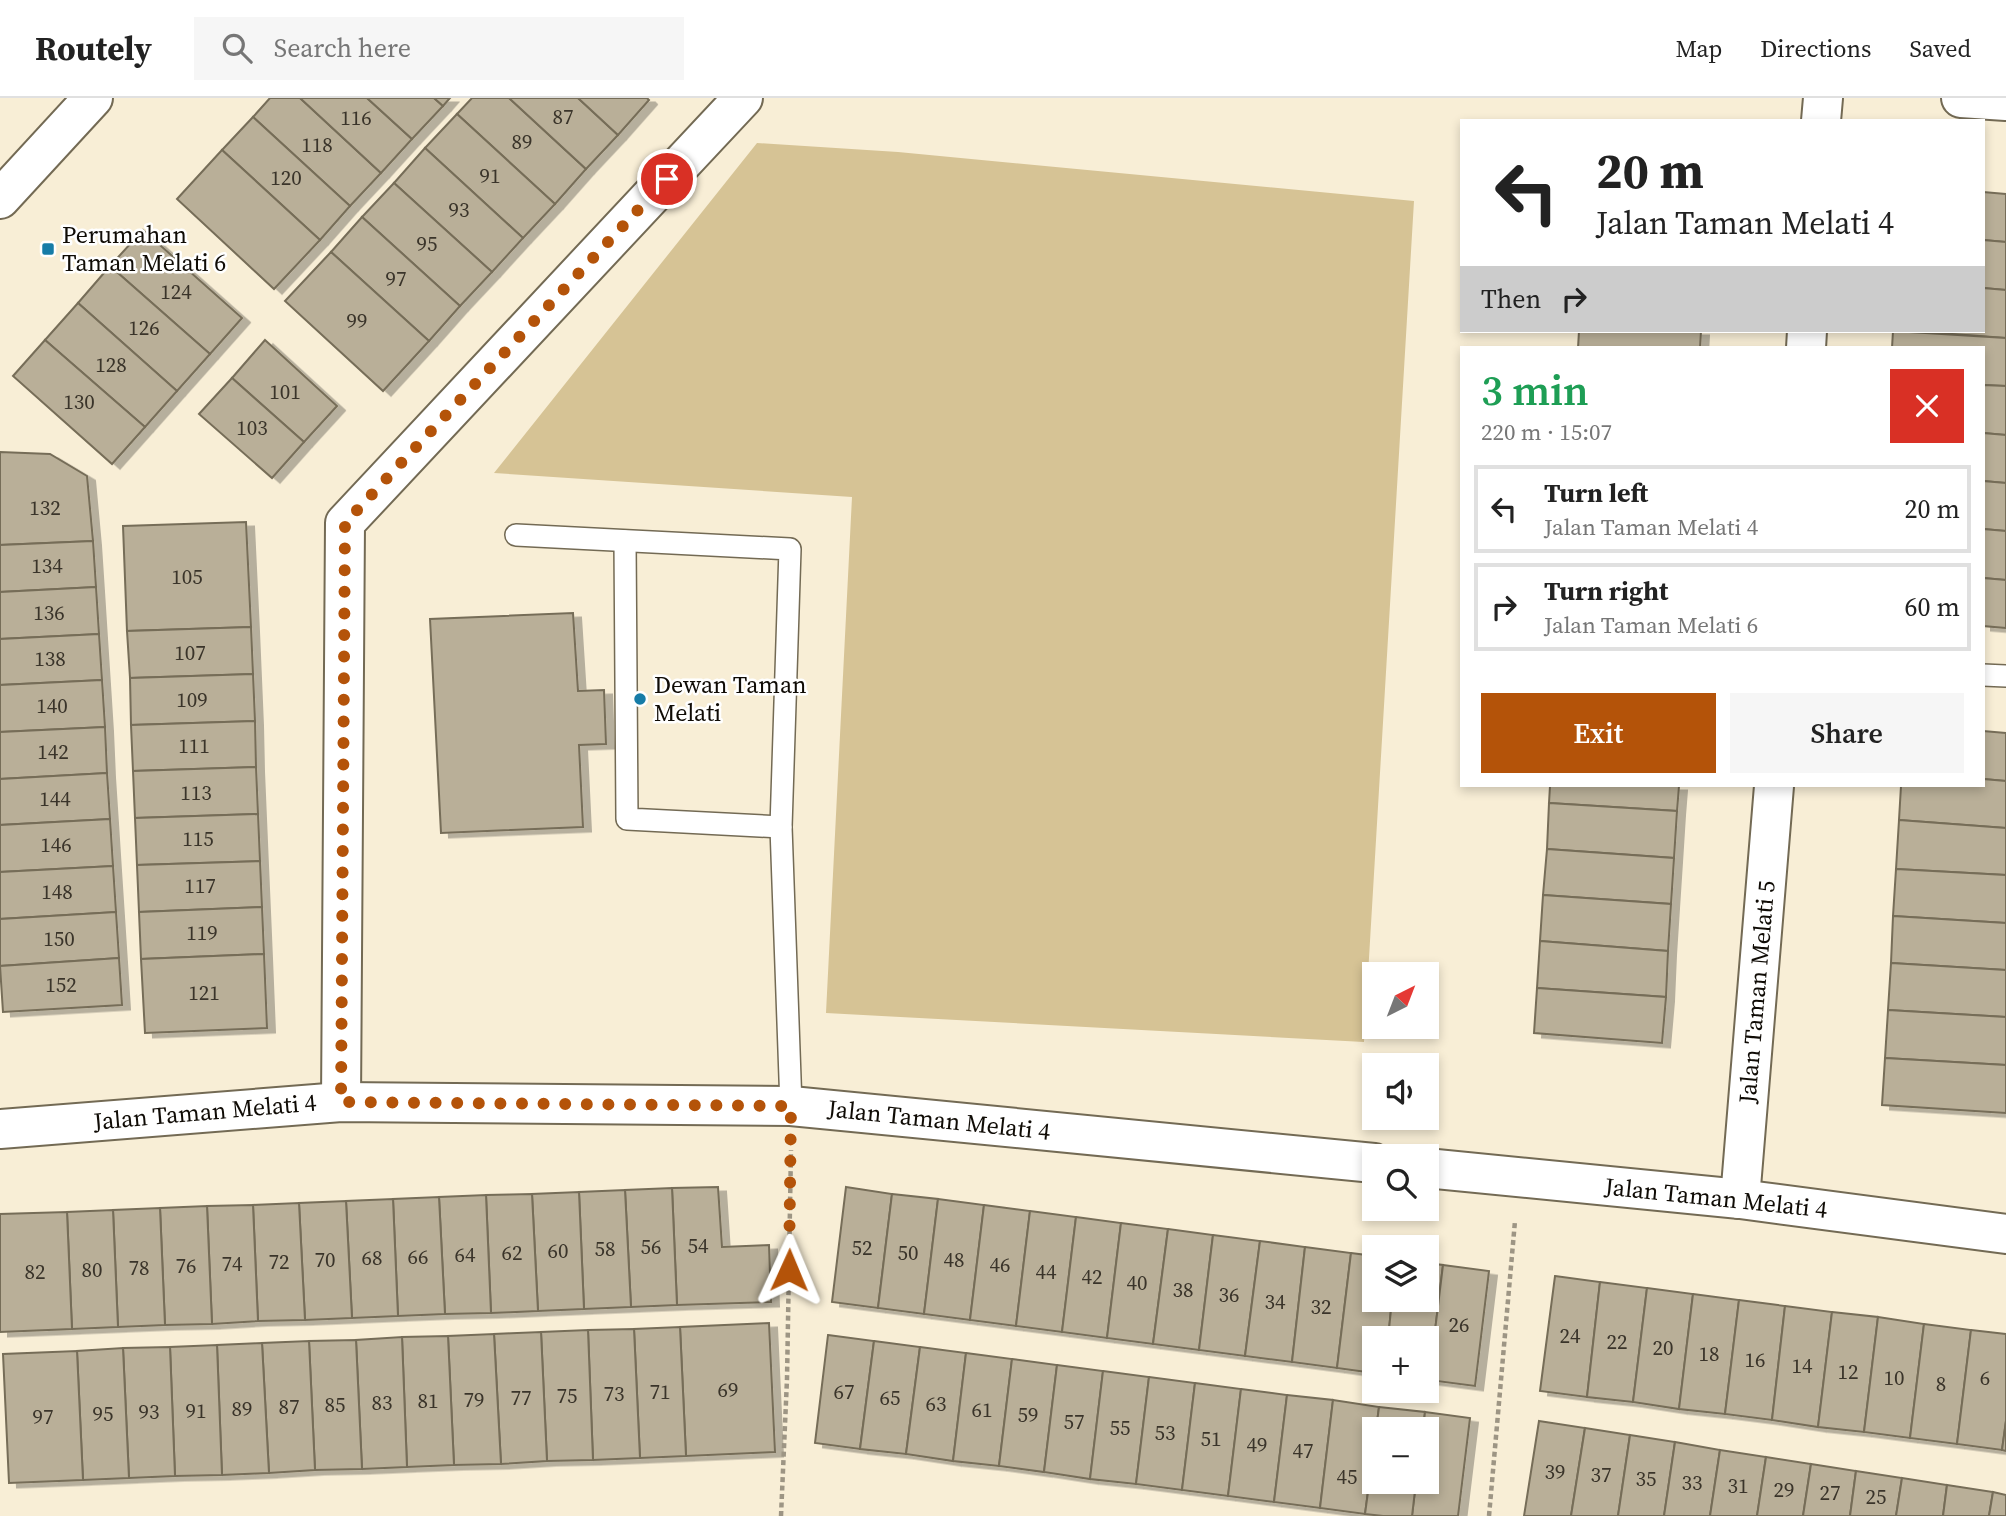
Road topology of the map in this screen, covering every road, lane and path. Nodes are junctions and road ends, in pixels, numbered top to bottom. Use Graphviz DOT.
graph roads {
  1 [pos="93,98"];
  2 [pos="743,98"];
  3 [pos="1823,98"];
  4 [pos="1961,98"];
  5 [pos="2006,101"];
  6 [pos="1821,119"];
  7 [pos="0,199"];
  8 [pos="516,535"];
  9 [pos="625,541"];
  10 [pos="1985,675"];
  11 [pos="2006,677"];
  12 [pos="1774,787"];
  13 [pos="781,827"];
  14 [pos="341,1102"];
  15 [pos="791,1106"];
  16 [pos="0,1129"];
  17 [pos="1362,1162"];
  18 [pos="1439,1169"];
  19 [pos="1519,1177"];
  20 [pos="1740,1199"];
  21 [pos="2006,1234"];
  22 [pos="780,1516"];
  23 [pos="1489,1516"];
  1 -- 7 [label="street"];
  2 -- 14 [label="street"];
  3 -- 6 [label="street"];
  4 -- 5 [label="street"];
  8 -- 9 [label="lane"];
  9 -- 13 [label="lane"];
  9 -- 13 [label="lane"];
  10 -- 11 [label="lane"];
  12 -- 20 [label="street, Jalan Taman Melati 5"];
  13 -- 15 [label="lane"];
  14 -- 15 [label="street, Jalan Taman Melati 4"];
  14 -- 16 [label="street, Jalan Taman Melati 4"];
  15 -- 17 [label="street, Jalan Taman Melati 4"];
  15 -- 22 [label="path"];
  18 -- 19 [label="street, Jalan Taman Melati 4"];
  19 -- 20 [label="street, Jalan Taman Melati 4"];
  19 -- 23 [label="path"];
  20 -- 21 [label="street, Jalan Taman Melati 4"];
}
